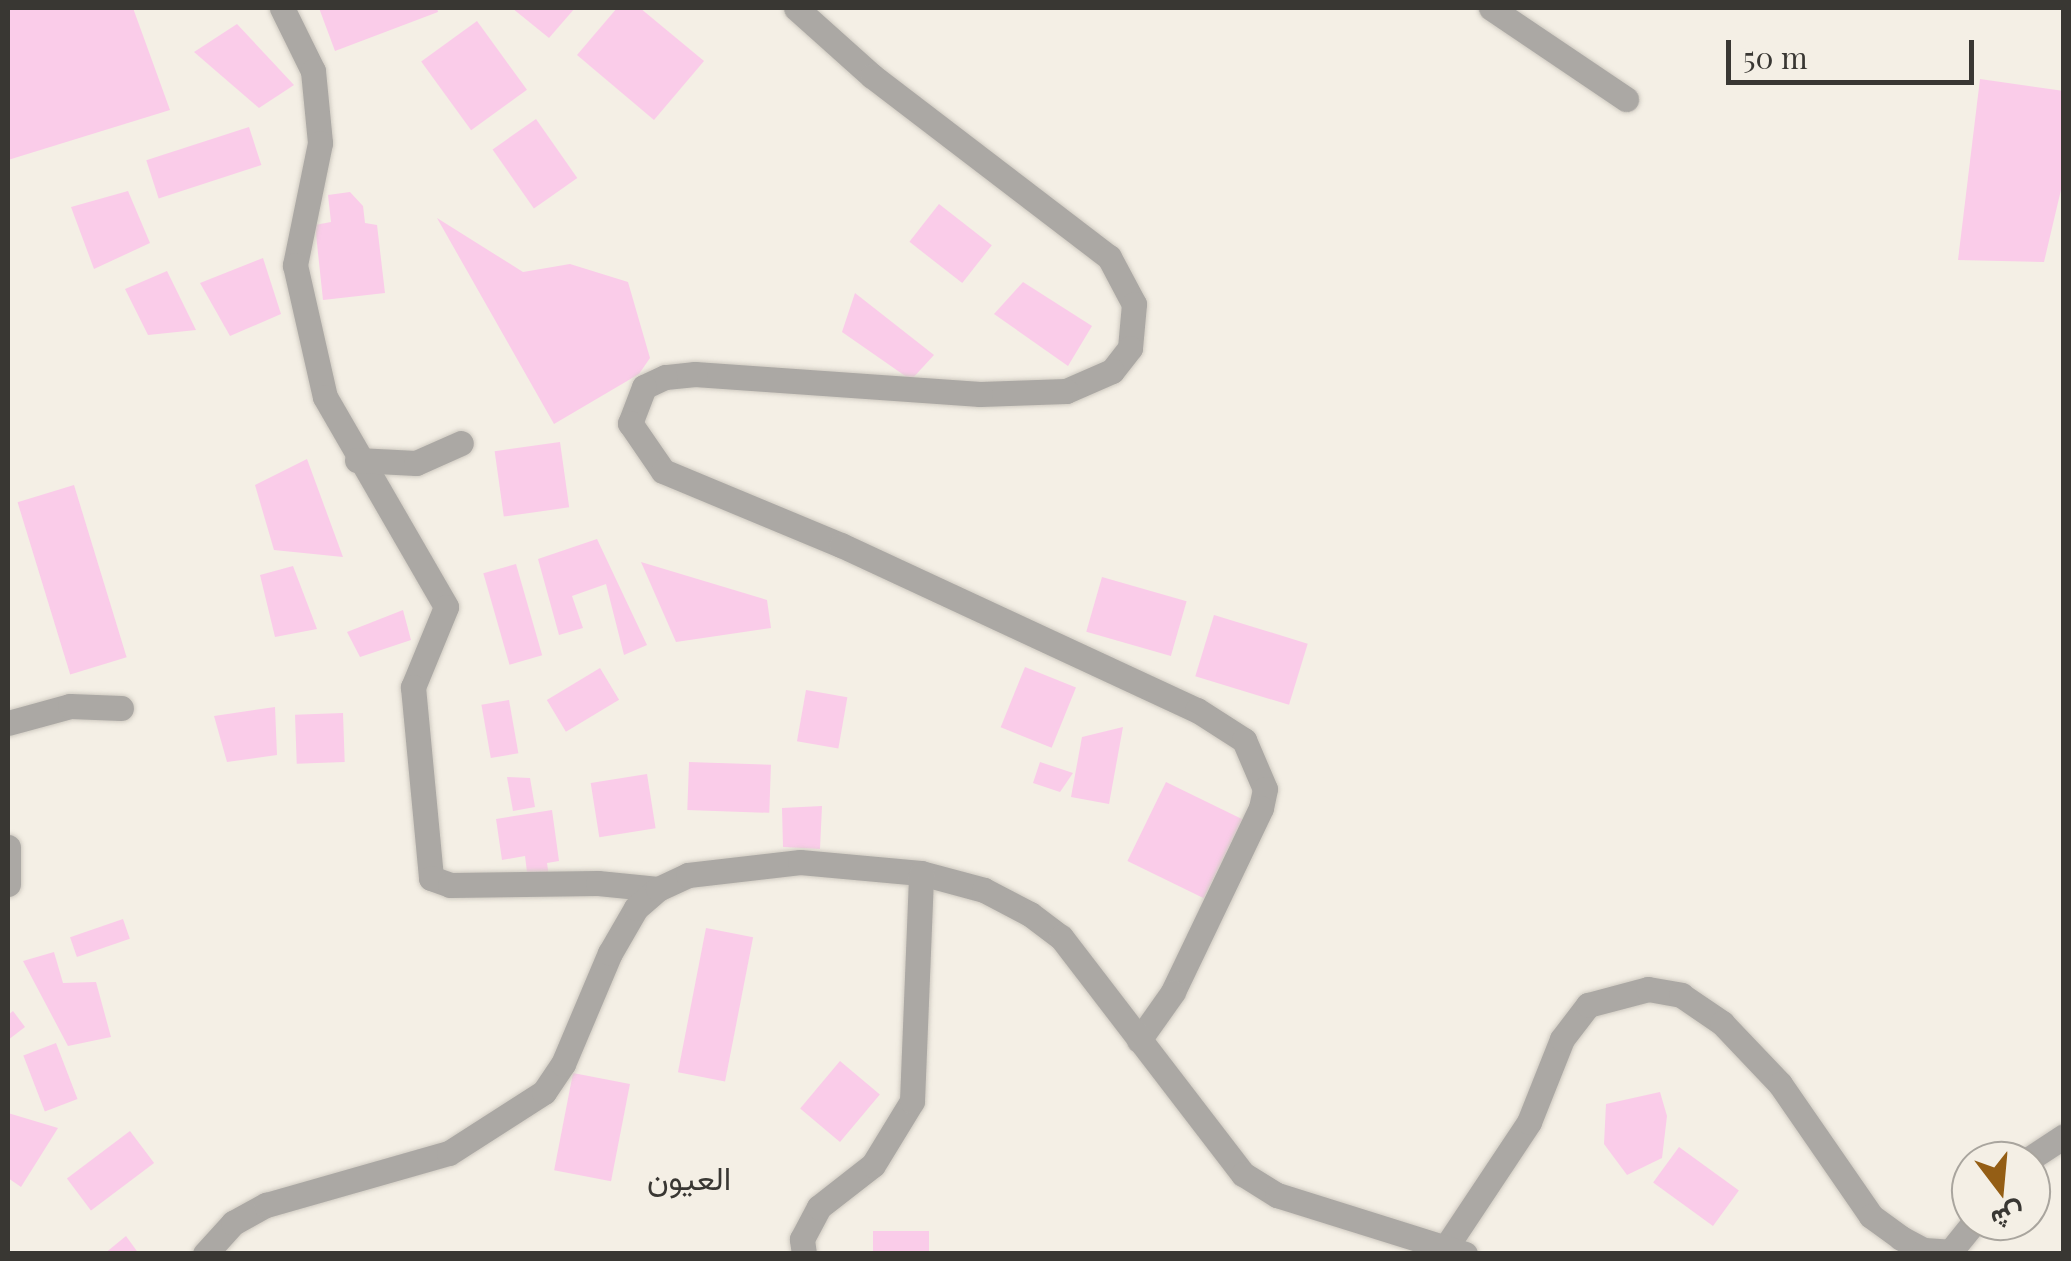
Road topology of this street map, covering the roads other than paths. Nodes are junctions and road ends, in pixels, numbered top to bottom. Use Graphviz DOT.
graph roads {
  1 [pos="282,8"];
  2 [pos="796,8"];
  3 [pos="1491,8"];
  4 [pos="1626,99"];
  5 [pos="460,443"];
  6 [pos="357,460"];
  7 [pos="121,708"];
  8 [pos="8,723"];
  9 [pos="8,846"];
  10 [pos="921,873"];
  11 [pos="8,884"];
  12 [pos="658,890"];
  13 [pos="1139,1040"];
  14 [pos="1959,1241"];
  15 [pos="1456,1250"];
  16 [pos="205,1254"];
  17 [pos="804,1254"];
  1 -- 6 [label="street"];
  2 -- 13 [label="street"];
  3 -- 4 [label="street"];
  5 -- 6 [label="street"];
  6 -- 12 [label="street"];
  7 -- 8 [label="street"];
  9 -- 11 [label="street"];
  10 -- 12 [label="street"];
  10 -- 13 [label="street"];
  10 -- 17 [label="street"];
  12 -- 16 [label="street"];
  13 -- 15 [label="street"];
  14 -- 15 [label="street"];
}
